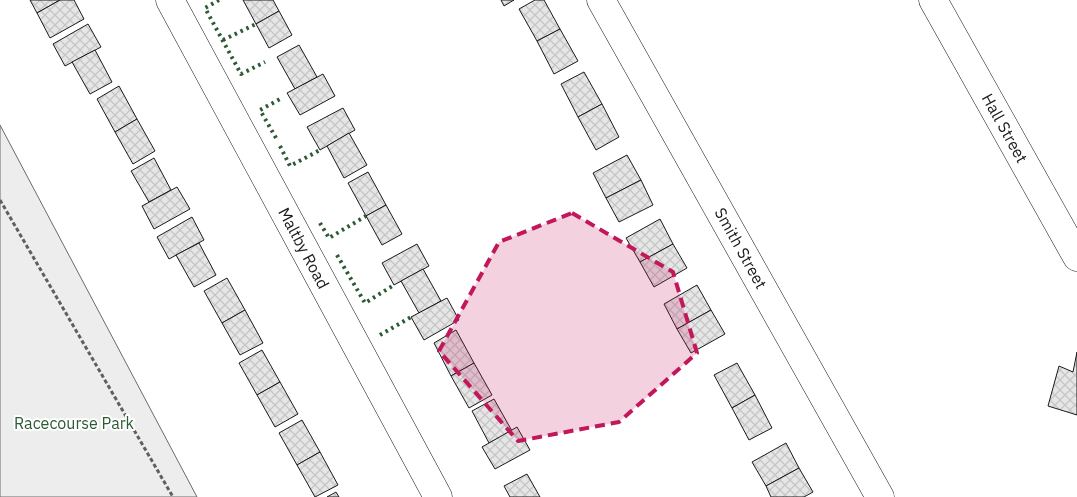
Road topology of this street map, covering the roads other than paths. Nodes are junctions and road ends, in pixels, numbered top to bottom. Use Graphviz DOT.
graph roads {
  1 [pos="170,0"];
  2 [pos="601,0"];
  3 [pos="933,0"];
  4 [pos="1077,257"];
  5 [pos="438,497"];
  6 [pos="880,497"];
  1 -- 5 [label="street, Maltby Road"];
  2 -- 6 [label="street, Smith Street"];
  3 -- 4 [label="street, Hall Street"];
}
